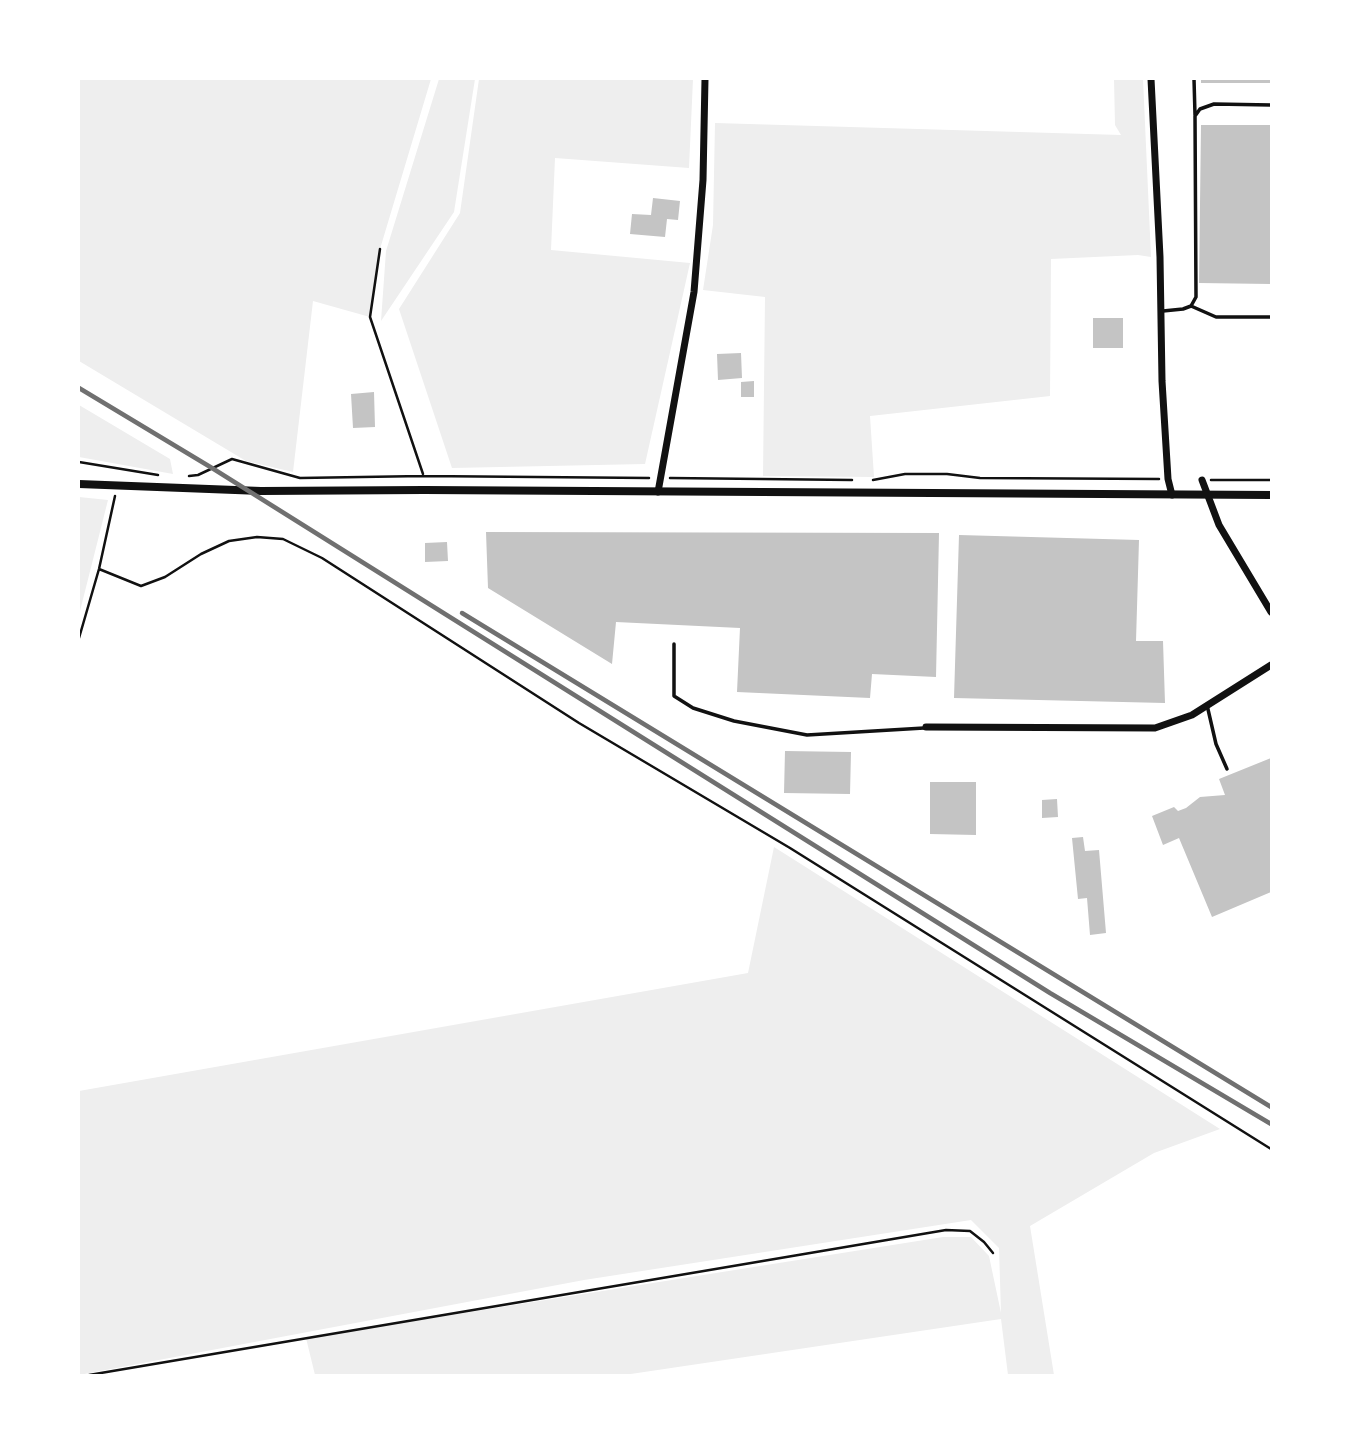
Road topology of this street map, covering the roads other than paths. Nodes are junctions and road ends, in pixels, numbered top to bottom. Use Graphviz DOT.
graph roads {
  1 [pos="705,79"];
  2 [pos="1150,79"];
  3 [pos="1194,79"];
  4 [pos="1271,105"];
  5 [pos="1195,116"];
  6 [pos="1191,306"];
  7 [pos="1161,311"];
  8 [pos="1271,317"];
  9 [pos="1202,480"];
  10 [pos="79,484"];
  11 [pos="659,492"];
  12 [pos="1172,495"];
  13 [pos="1208,495"];
  14 [pos="1271,495"];
  15 [pos="1271,612"];
  16 [pos="674,644"];
  17 [pos="1271,665"];
  18 [pos="1207,705"];
  19 [pos="926,727"];
  20 [pos="1227,769"];
  1 -- 11 [label="street"];
  2 -- 7 [label="street"];
  3 -- 5 [label="lane"];
  4 -- 5 [label="lane"];
  5 -- 6 [label="lane"];
  6 -- 7 [label="lane"];
  6 -- 8 [label="lane"];
  7 -- 12 [label="street"];
  9 -- 13 [label="street"];
  10 -- 11 [label="street"];
  11 -- 12 [label="street"];
  12 -- 13 [label="street"];
  13 -- 14 [label="street"];
  13 -- 15 [label="street"];
  16 -- 19 [label="lane"];
  17 -- 18 [label="street"];
  18 -- 19 [label="street"];
  18 -- 20 [label="lane"];
}
